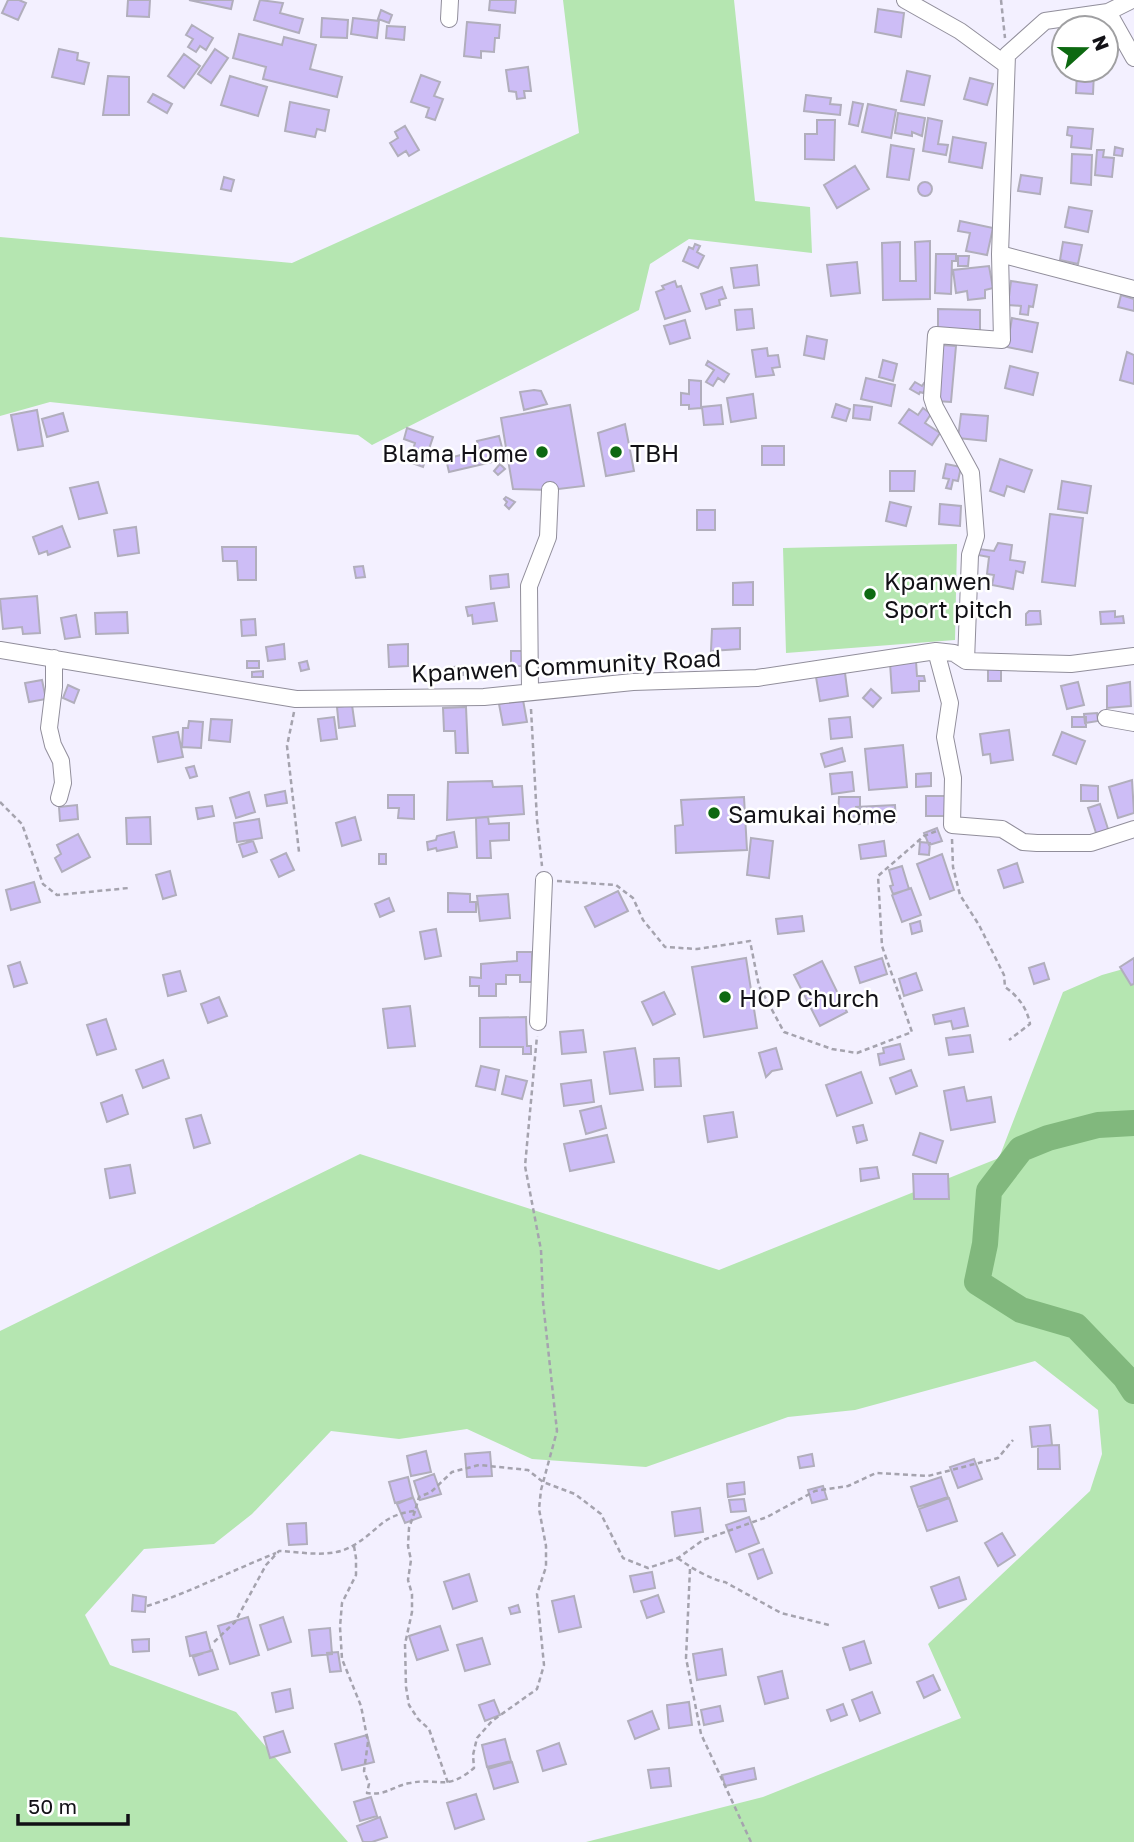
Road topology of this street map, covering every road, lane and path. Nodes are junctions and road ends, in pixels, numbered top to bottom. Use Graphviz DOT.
graph roads {
  1 [pos="450,0"];
  2 [pos="905,0"];
  3 [pos="1001,0"];
  4 [pos="1132,0"];
  5 [pos="1108,12"];
  6 [pos="449,19"];
  7 [pos="1134,58"];
  8 [pos="1006,60"];
  9 [pos="1000,254"];
  10 [pos="1134,289"];
  11 [pos="550,490"];
  12 [pos="0,650"];
  13 [pos="936,651"];
  14 [pos="1134,656"];
  15 [pos="54,659"];
  16 [pos="966,661"];
  17 [pos="530,692"];
  18 [pos="296,699"];
  19 [pos="1106,718"];
  20 [pos="1134,723"];
  21 [pos="59,799"];
  22 [pos="0,802"];
  23 [pos="952,825"];
  24 [pos="1134,829"];
  25 [pos="299,852"];
  26 [pos="544,880"];
  27 [pos="129,888"];
  28 [pos="538,1022"];
  29 [pos="1009,1040"];
  30 [pos="1013,1440"];
  31 [pos="543,1482"];
  32 [pos="415,1511"];
  33 [pos="354,1546"];
  34 [pos="279,1551"];
  35 [pos="678,1558"];
  36 [pos="690,1569"];
  37 [pos="146,1606"];
  38 [pos="829,1625"];
  39 [pos="214,1642"];
  40 [pos="448,1783"];
  41 [pos="751,1842"];
  1 -- 6 [label="street"];
  2 -- 8 [label="street"];
  3 -- 8 [label="path"];
  4 -- 5 [label="street"];
  5 -- 7 [label="street"];
  5 -- 8 [label="street"];
  8 -- 9 [label="street"];
  9 -- 10 [label="street"];
  9 -- 16 [label="street"];
  11 -- 17 [label="street"];
  12 -- 15 [label="street, Kpanwen Community Road"];
  13 -- 16 [label="street, Kpanwen Community Road"];
  13 -- 17 [label="street, Kpanwen Community Road"];
  13 -- 23 [label="street"];
  14 -- 16 [label="street, Kpanwen Community Road"];
  15 -- 18 [label="street, Kpanwen Community Road"];
  15 -- 21 [label="street"];
  17 -- 18 [label="street, Kpanwen Community Road"];
  17 -- 26 [label="path"];
  18 -- 25 [label="path"];
  19 -- 20 [label="street"];
  22 -- 27 [label="path"];
  23 -- 24 [label="street"];
  23 -- 26 [label="path"];
  23 -- 29 [label="path"];
  26 -- 28 [label="street"];
  28 -- 31 [label="path"];
  30 -- 35 [label="path"];
  31 -- 32 [label="path"];
  31 -- 35 [label="path"];
  31 -- 40 [label="path"];
  32 -- 33 [label="path"];
  32 -- 40 [label="path"];
  33 -- 34 [label="path"];
  33 -- 40 [label="path"];
  34 -- 37 [label="path"];
  34 -- 39 [label="path"];
  35 -- 36 [label="path"];
  36 -- 38 [label="path"];
  36 -- 41 [label="path"];
}
